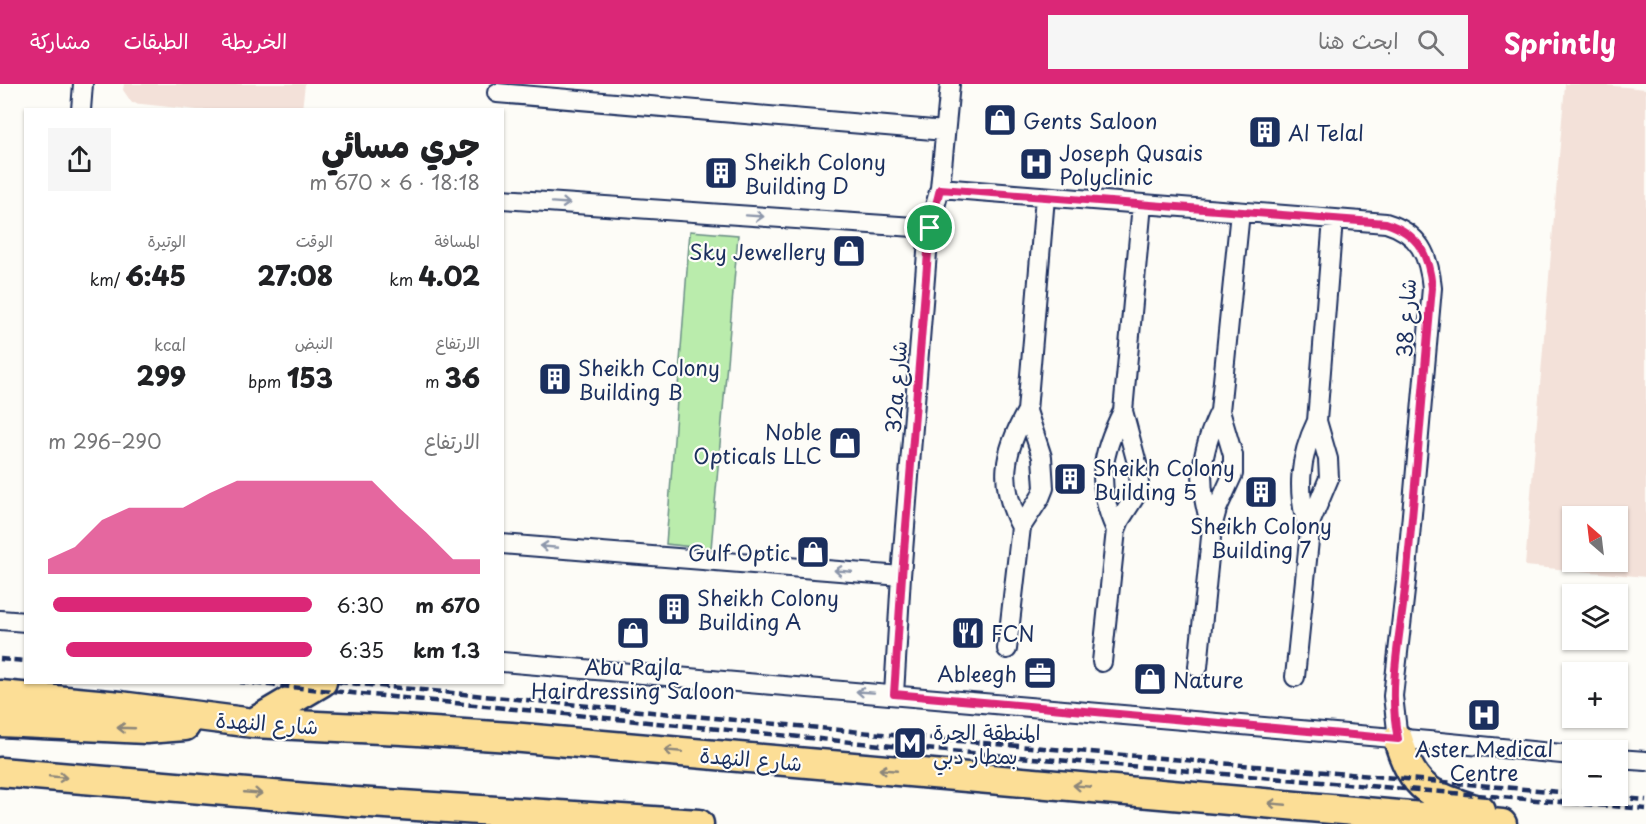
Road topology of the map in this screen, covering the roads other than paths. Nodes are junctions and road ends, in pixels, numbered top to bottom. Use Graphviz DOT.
graph roads {
  1 [pos="83,84"];
  2 [pos="950,84"];
  3 [pos="497,96"];
  4 [pos="81,108"];
  5 [pos="945,131"];
  6 [pos="940,189"];
  7 [pos="1045,197"];
  8 [pos="504,199"];
  9 [pos="1142,204"];
  10 [pos="1240,212"];
  11 [pos="1333,219"];
  12 [pos="930,228"];
  13 [pos="1027,411"];
  14 [pos="1124,411"];
  15 [pos="1220,411"];
  16 [pos="1317,420"];
  17 [pos="1212,527"];
  18 [pos="1021,528"];
  19 [pos="1116,530"];
  20 [pos="1309,532"];
  21 [pos="504,544"];
  22 [pos="902,576"];
  23 [pos="0,620"];
  24 [pos="24,622"];
  25 [pos="1007,649"];
  26 [pos="504,662"];
  27 [pos="1102,662"];
  28 [pos="1198,667"];
  29 [pos="1295,677"];
  30 [pos="318,684"];
  31 [pos="894,694"];
  32 [pos="0,695"];
  33 [pos="239,721"];
  34 [pos="0,722"];
  35 [pos="1398,739"];
  36 [pos="1562,754"];
  37 [pos="1628,760"];
  38 [pos="1646,761"];
  39 [pos="0,772"];
  40 [pos="611,822"];
  41 [pos="699,824"];
  42 [pos="1502,824"];
  43 [pos="1520,824"];
  1 -- 4 [label="street"];
  2 -- 5 [label="street, 32a شارع"];
  3 -- 5 [label="street"];
  5 -- 6 [label="street, 32a شارع"];
  6 -- 7 [label="street, شارع 38"];
  6 -- 12 [label="street, 32a شارع"];
  7 -- 9 [label="street, شارع 38"];
  7 -- 13 [label="street"];
  8 -- 12 [label="street, one-way"];
  9 -- 10 [label="street, شارع 38"];
  9 -- 14 [label="street"];
  10 -- 11 [label="street, شارع 38"];
  10 -- 15 [label="street"];
  11 -- 16 [label="street"];
  11 -- 35 [label="street, شارع 38"];
  12 -- 22 [label="street, 32a شارع"];
  13 -- 18 [label="street"];
  13 -- 18 [label="street"];
  14 -- 19 [label="street"];
  14 -- 19 [label="street"];
  15 -- 17 [label="street"];
  15 -- 17 [label="street"];
  16 -- 20 [label="street"];
  16 -- 20 [label="street"];
  17 -- 28 [label="street"];
  18 -- 25 [label="street"];
  19 -- 27 [label="street"];
  20 -- 29 [label="street"];
  22 -- 21 [label="street, one-way"];
  22 -- 31 [label="street, 32a شارع"];
  23 -- 24 [label="street"];
  31 -- 26 [label="street, one-way"];
  30 -- 33 [label="main road"];
  31 -- 35 [label="street"];
  32 -- 33 [label="main road, شارع النهدة"];
  33 -- 34 [label="main road, one-way"];
  42 -- 33 [label="main road, شارع النهدة, one-way"];
  35 -- 36 [label="street"];
  35 -- 43 [label="main road"];
  37 -- 38 [label="street"];
  39 -- 40 [label="main road, one-way"];
  40 -- 41 [label="main road"];
}
